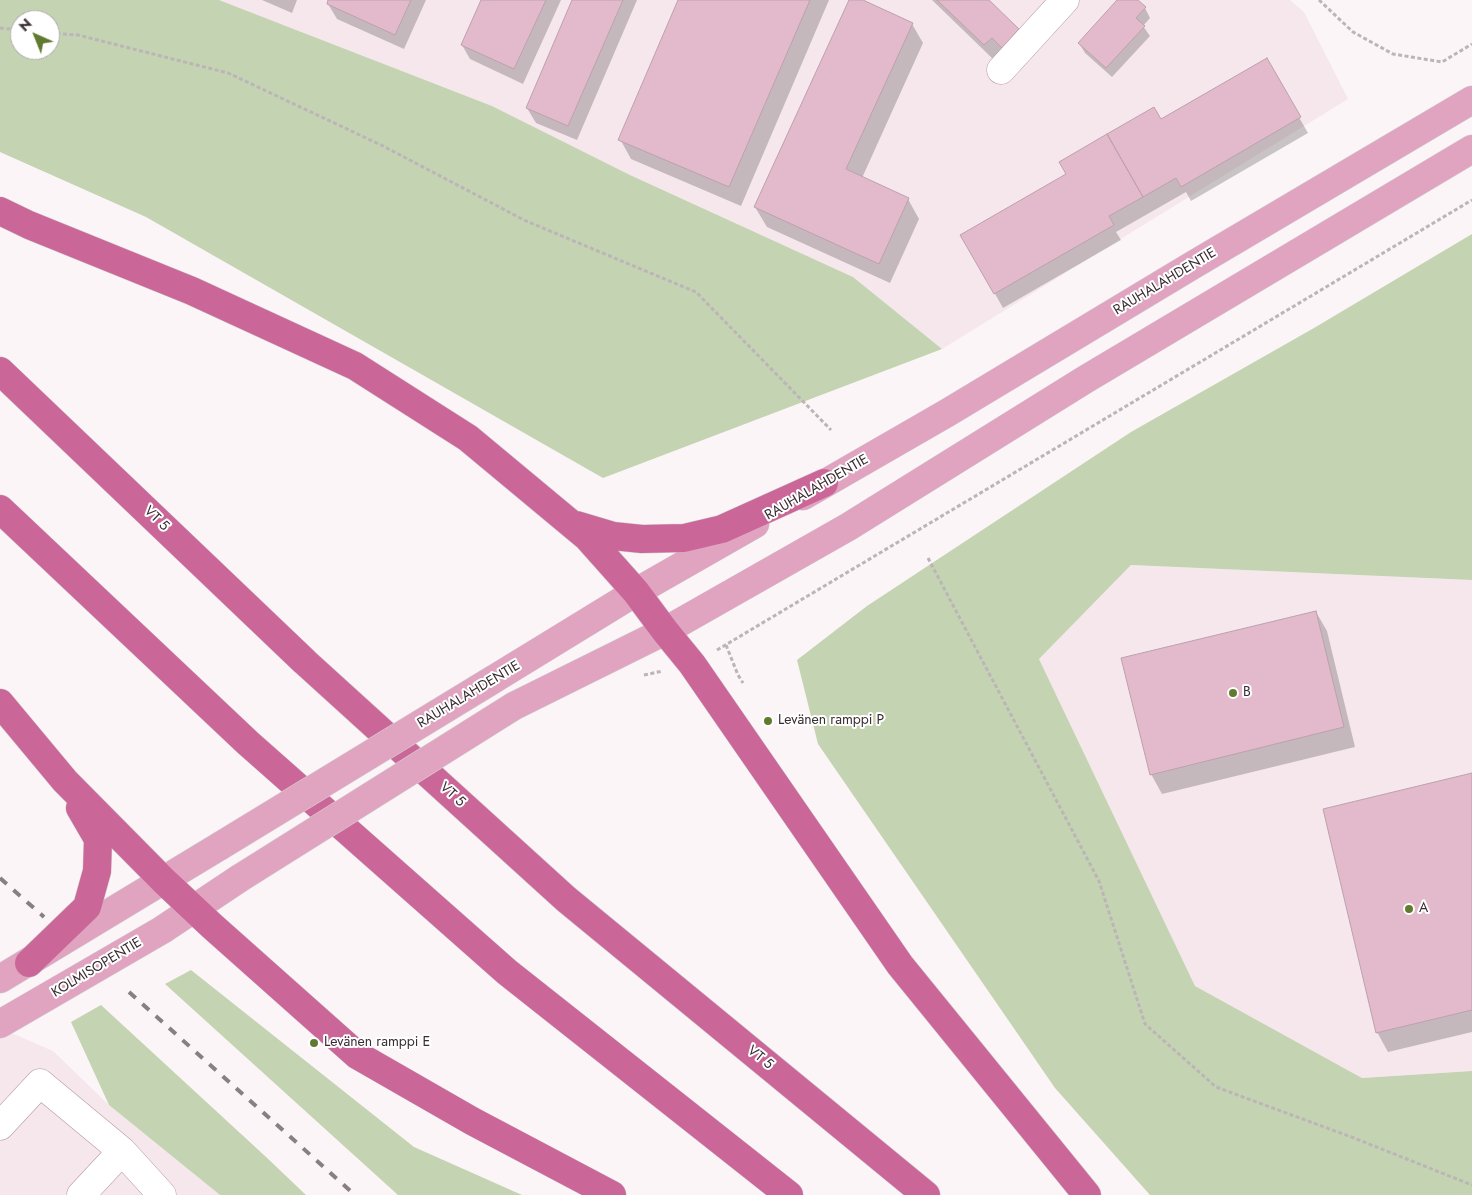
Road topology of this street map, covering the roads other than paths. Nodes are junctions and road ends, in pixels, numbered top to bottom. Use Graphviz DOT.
graph roads {
  1 [pos="1065,0"];
  2 [pos="1001,70"];
  3 [pos="1472,100"];
  4 [pos="1472,149"];
  5 [pos="0,211"];
  6 [pos="0,372"];
  7 [pos="824,483"];
  8 [pos="0,509"];
  9 [pos="569,522"];
  10 [pos="636,592"];
  11 [pos="665,631"];
  12 [pos="0,703"];
  13 [pos="65,781"];
  14 [pos="164,881"];
  15 [pos="194,909"];
  16 [pos="29,963"];
  17 [pos="0,980"];
  18 [pos="0,1024"];
  19 [pos="0,1126"];
  20 [pos="122,1151"];
  21 [pos="81,1195"];
  22 [pos="162,1195"];
  23 [pos="612,1195"];
  24 [pos="789,1195"];
  25 [pos="926,1195"];
  26 [pos="1087,1195"];
  1 -- 2 [label="lane"];
  3 -- 7 [label="main road, RAUHALAHDENTIE"];
  4 -- 11 [label="main road"];
  5 -- 9 [label="highway"];
  6 -- 25 [label="highway, VT 5"];
  7 -- 9 [label="highway"];
  7 -- 10 [label="main road, RAUHALAHDENTIE"];
  8 -- 24 [label="highway"];
  9 -- 10 [label="highway"];
  10 -- 11 [label="highway"];
  10 -- 14 [label="main road, RAUHALAHDENTIE, bridge"];
  11 -- 15 [label="main road, bridge"];
  11 -- 26 [label="highway"];
  12 -- 13 [label="highway"];
  13 -- 14 [label="highway"];
  13 -- 16 [label="highway"];
  14 -- 15 [label="highway"];
  14 -- 16 [label="main road"];
  15 -- 18 [label="main road, KOLMISOPENTIE"];
  15 -- 23 [label="highway"];
  16 -- 17 [label="main road"];
  19 -- 20 [label="lane"];
  20 -- 21 [label="lane"];
  20 -- 22 [label="lane"];
}
